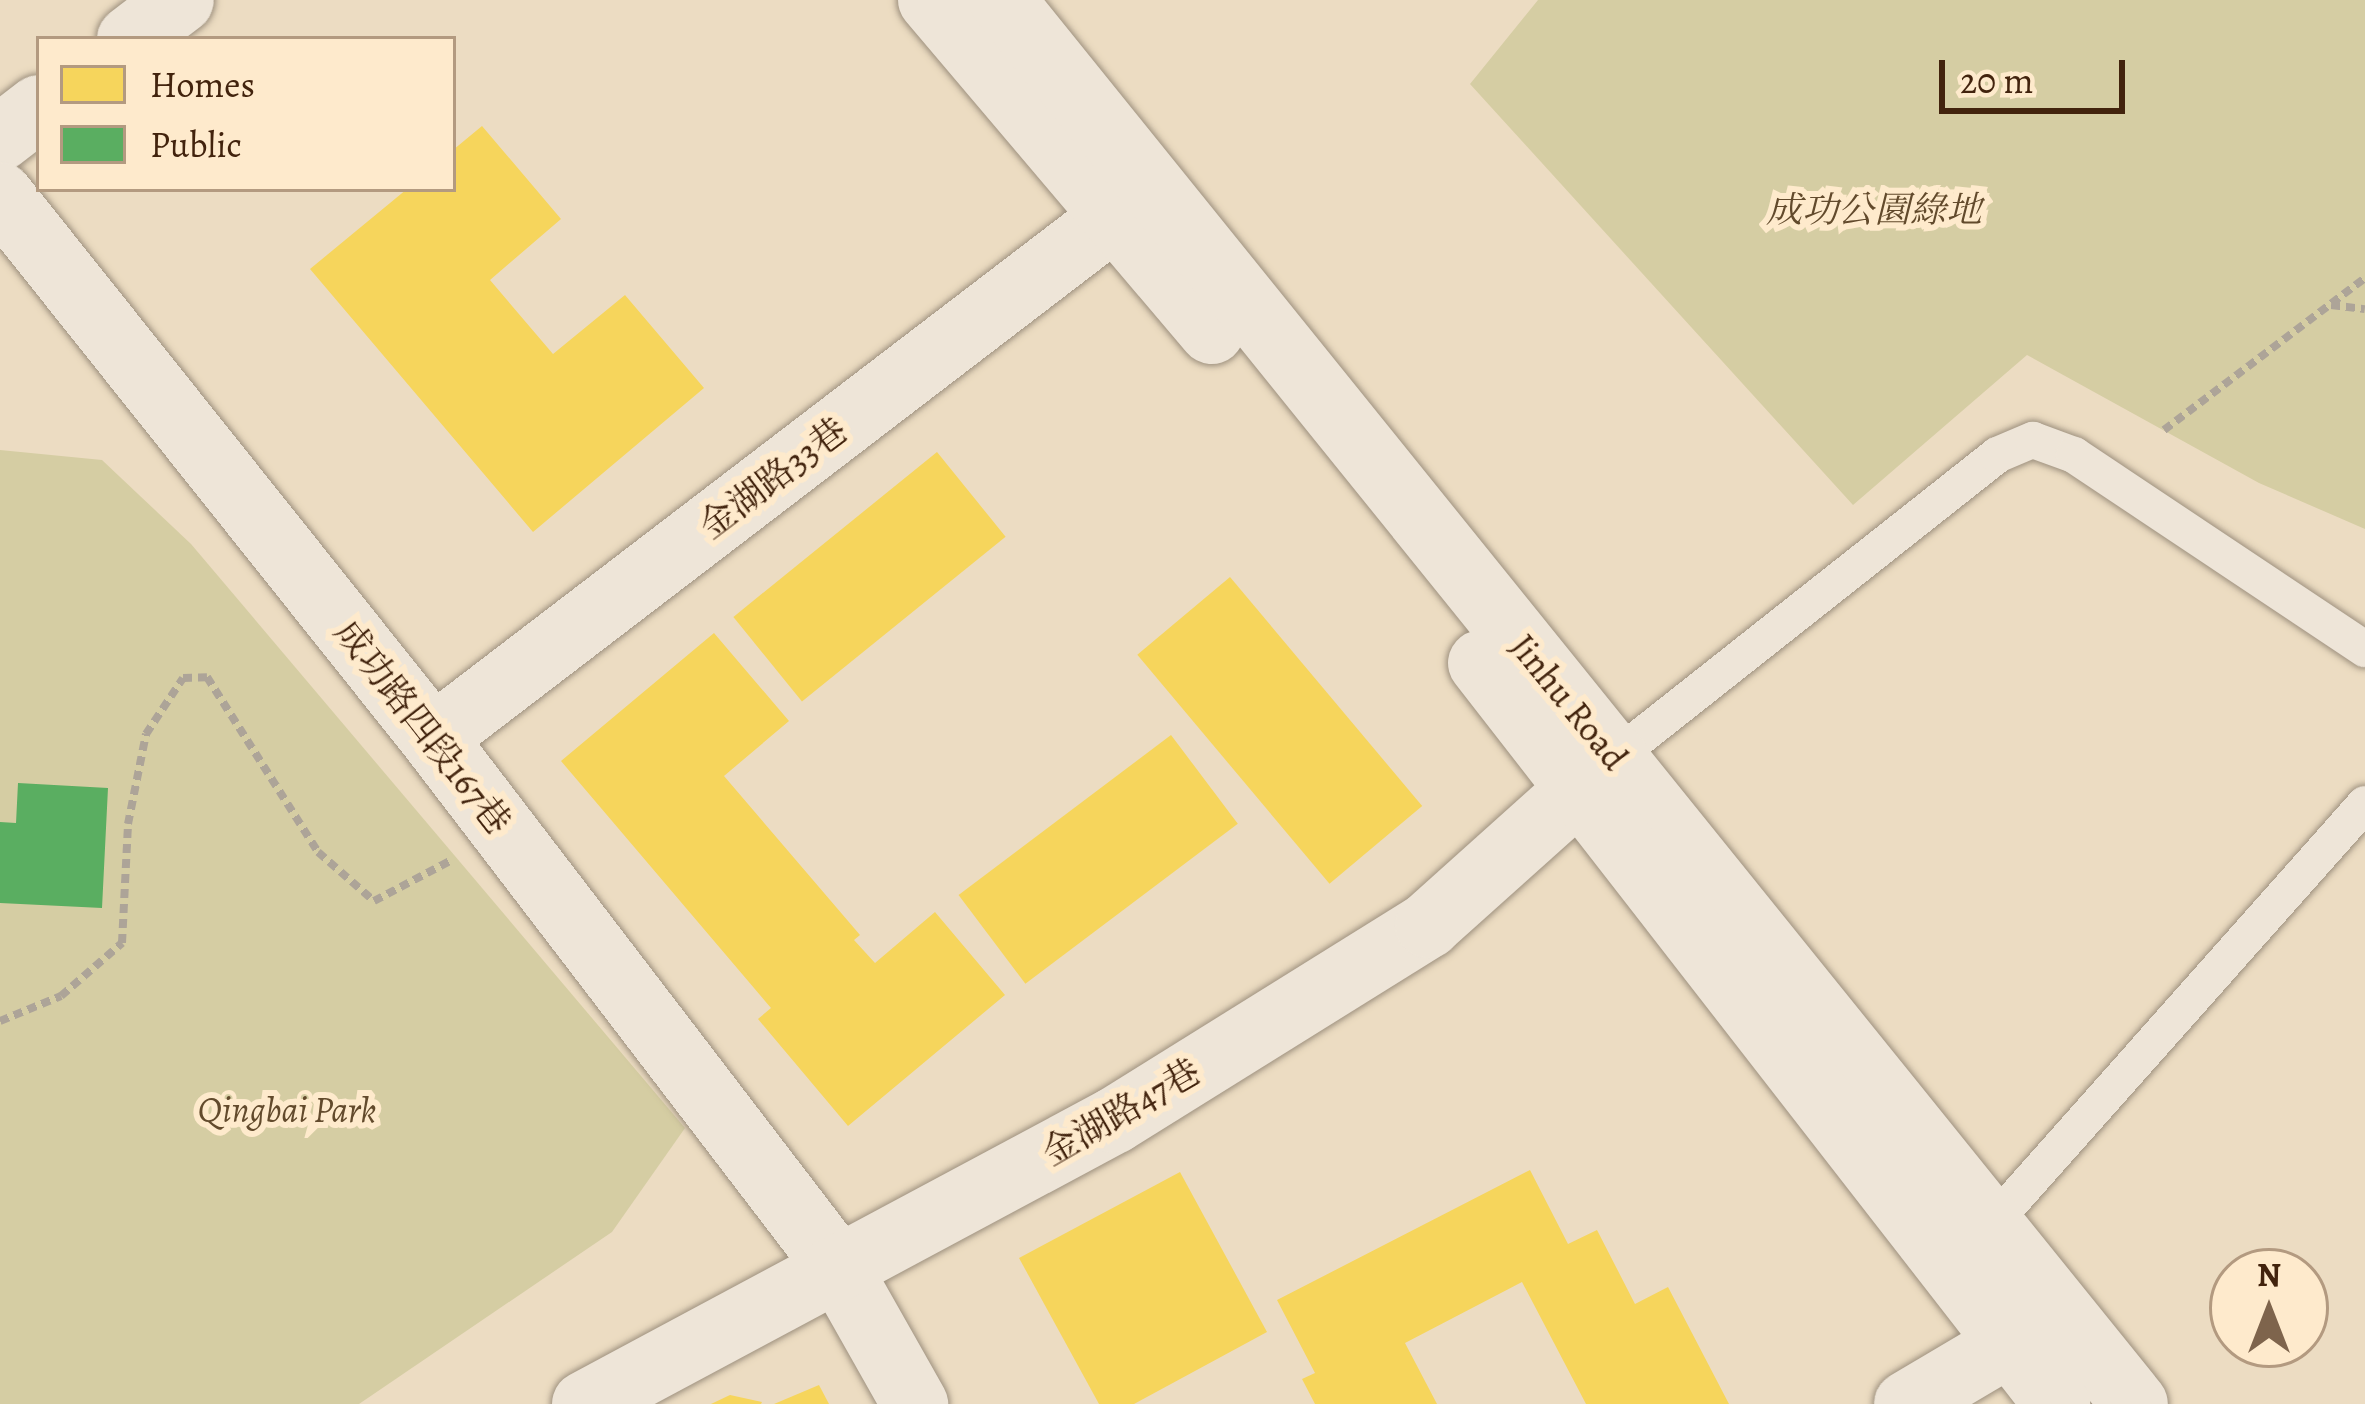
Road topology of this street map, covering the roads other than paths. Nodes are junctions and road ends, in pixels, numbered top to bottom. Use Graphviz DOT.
graph roads {
  1 [pos="181,0"];
  2 [pos="931,0"];
  3 [pos="1002,0"];
  4 [pos="134,36"];
  5 [pos="36,110"];
  6 [pos="0,138"];
  7 [pos="0,195"];
  8 [pos="1113,218"];
  9 [pos="2365,649"];
  10 [pos="433,738"];
  11 [pos="1596,774"];
  12 [pos="2365,804"];
  13 [pos="1991,1225"];
  14 [pos="837,1266"];
  15 [pos="2037,1330"];
  16 [pos="585,1404"];
  17 [pos="915,1404"];
  18 [pos="1907,1404"];
  19 [pos="2057,1404"];
  20 [pos="2135,1404"];
  1 -- 4 [label="street"];
  2 -- 8 [label="street, Jinhu Road"];
  3 -- 11 [label="street, Jinhu Road"];
  5 -- 6 [label="street"];
  7 -- 10 [label="street, 成功路四段167巷"];
  8 -- 10 [label="street, 金湖路33巷"];
  8 -- 11 [label="street, Jinhu Road"];
  9 -- 11 [label="lane"];
  10 -- 14 [label="street, 成功路四段167巷"];
  11 -- 13 [label="street, Jinhu Road"];
  11 -- 14 [label="street, 金湖路47巷"];
  11 -- 15 [label="street, Jinhu Road"];
  12 -- 13 [label="lane"];
  13 -- 15 [label="street, Jinhu Road"];
  14 -- 16 [label="street, 金湖路47巷"];
  14 -- 17 [label="street, 成功路四段167巷"];
  15 -- 18 [label="street"];
  15 -- 19 [label="street, Jinhu Road"];
  15 -- 20 [label="street, Jinhu Road"];
}
